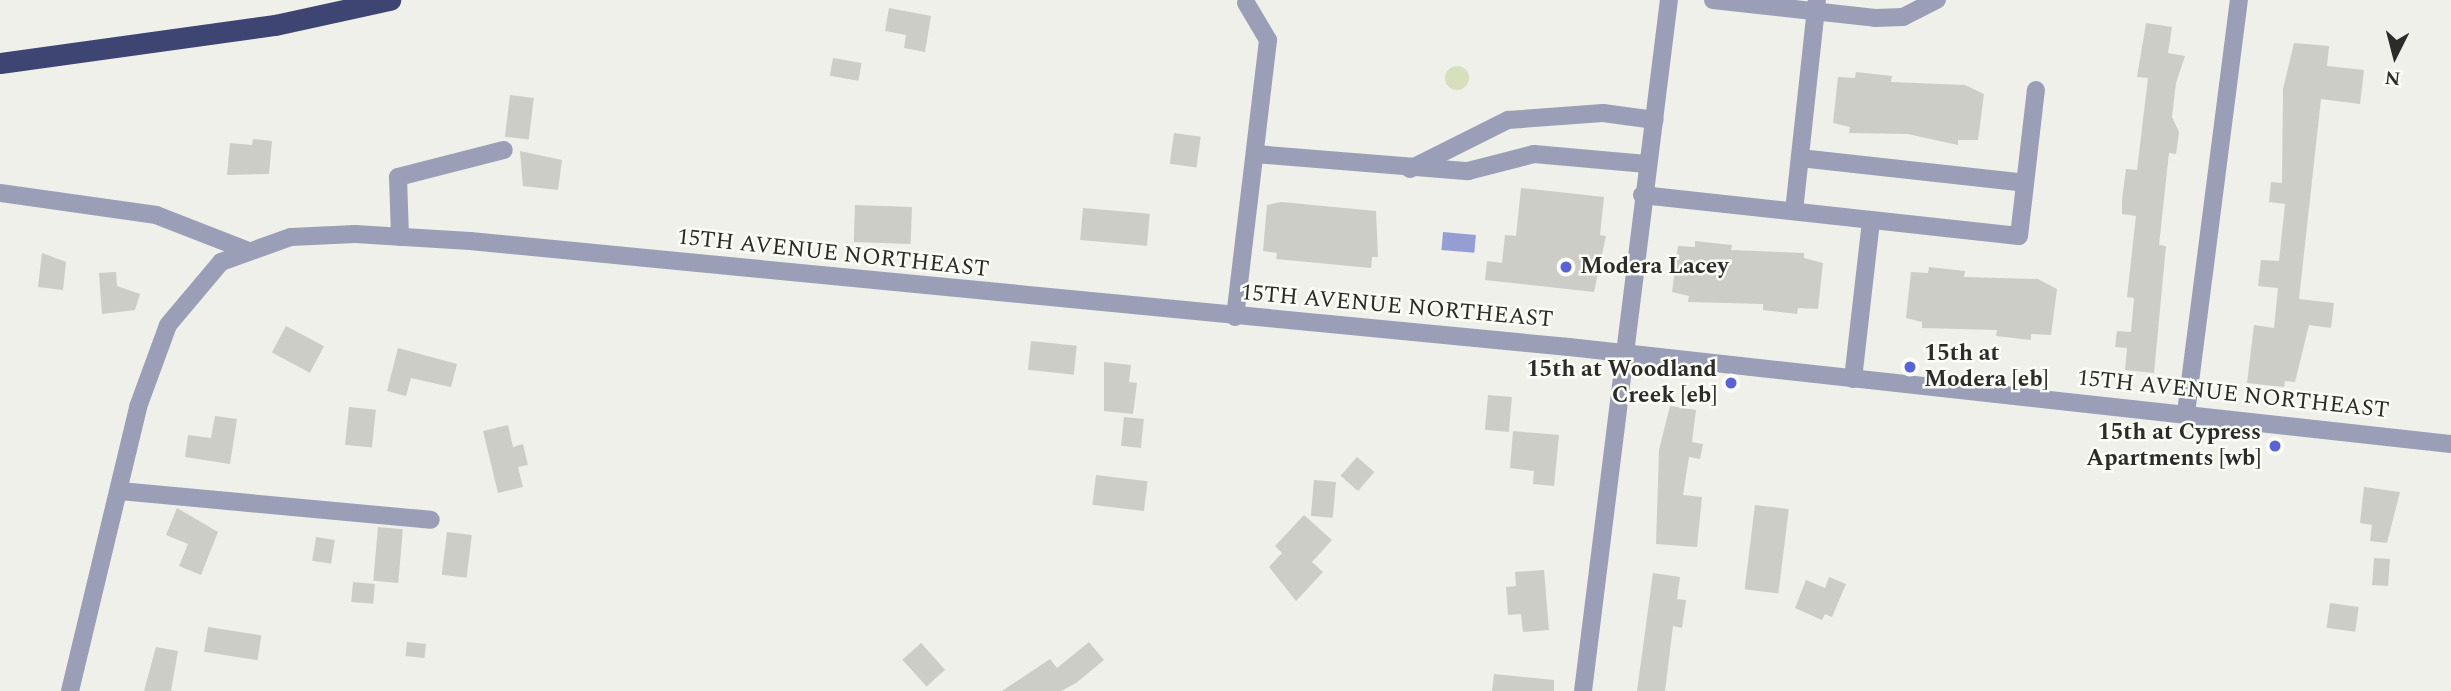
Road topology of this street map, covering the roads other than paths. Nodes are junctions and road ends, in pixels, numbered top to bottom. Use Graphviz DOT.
graph roads {
  1 [pos="390,0"];
  2 [pos="1669,0"];
  3 [pos="1713,0"];
  4 [pos="1937,0"];
  5 [pos="2239,0"];
  6 [pos="1246,3"];
  7 [pos="1817,6"];
  8 [pos="0,64"];
  9 [pos="2036,90"];
  10 [pos="1655,120"];
  11 [pos="504,150"];
  12 [pos="1255,154"];
  13 [pos="1800,158"];
  14 [pos="1647,164"];
  15 [pos="1410,169"];
  16 [pos="2025,183"];
  17 [pos="0,193"];
  18 [pos="1642,195"];
  19 [pos="1794,211"];
  20 [pos="1871,220"];
  21 [pos="400,237"];
  22 [pos="246,250"];
  23 [pos="1236,317"];
  24 [pos="1621,354"];
  25 [pos="1853,379"];
  26 [pos="2186,413"];
  27 [pos="2451,444"];
  28 [pos="120,491"];
  29 [pos="431,520"];
  30 [pos="70,691"];
  31 [pos="1583,691"];
  1 -- 8 [label="highway"];
  2 -- 10 [label="street"];
  3 -- 7 [label="street"];
  4 -- 7 [label="street"];
  5 -- 26 [label="street"];
  6 -- 12 [label="street"];
  7 -- 13 [label="street"];
  9 -- 16 [label="street"];
  10 -- 14 [label="street"];
  10 -- 15 [label="street"];
  11 -- 21 [label="street"];
  12 -- 15 [label="street"];
  12 -- 23 [label="street"];
  13 -- 16 [label="street"];
  13 -- 19 [label="street"];
  14 -- 15 [label="street"];
  14 -- 18 [label="street"];
  16 -- 20 [label="street"];
  17 -- 22 [label="street"];
  18 -- 19 [label="street"];
  18 -- 24 [label="street"];
  19 -- 20 [label="street"];
  20 -- 25 [label="street"];
  21 -- 22 [label="street, 15TH AVENUE NORTHEAST"];
  21 -- 23 [label="street, 15TH AVENUE NORTHEAST"];
  22 -- 28 [label="street"];
  23 -- 24 [label="street, 15TH AVENUE NORTHEAST"];
  24 -- 25 [label="street, 15TH AVENUE NORTHEAST"];
  24 -- 31 [label="street"];
  25 -- 26 [label="street, 15TH AVENUE NORTHEAST"];
  26 -- 27 [label="street, 15TH AVENUE NORTHEAST"];
  28 -- 29 [label="street"];
  28 -- 30 [label="street"];
}
